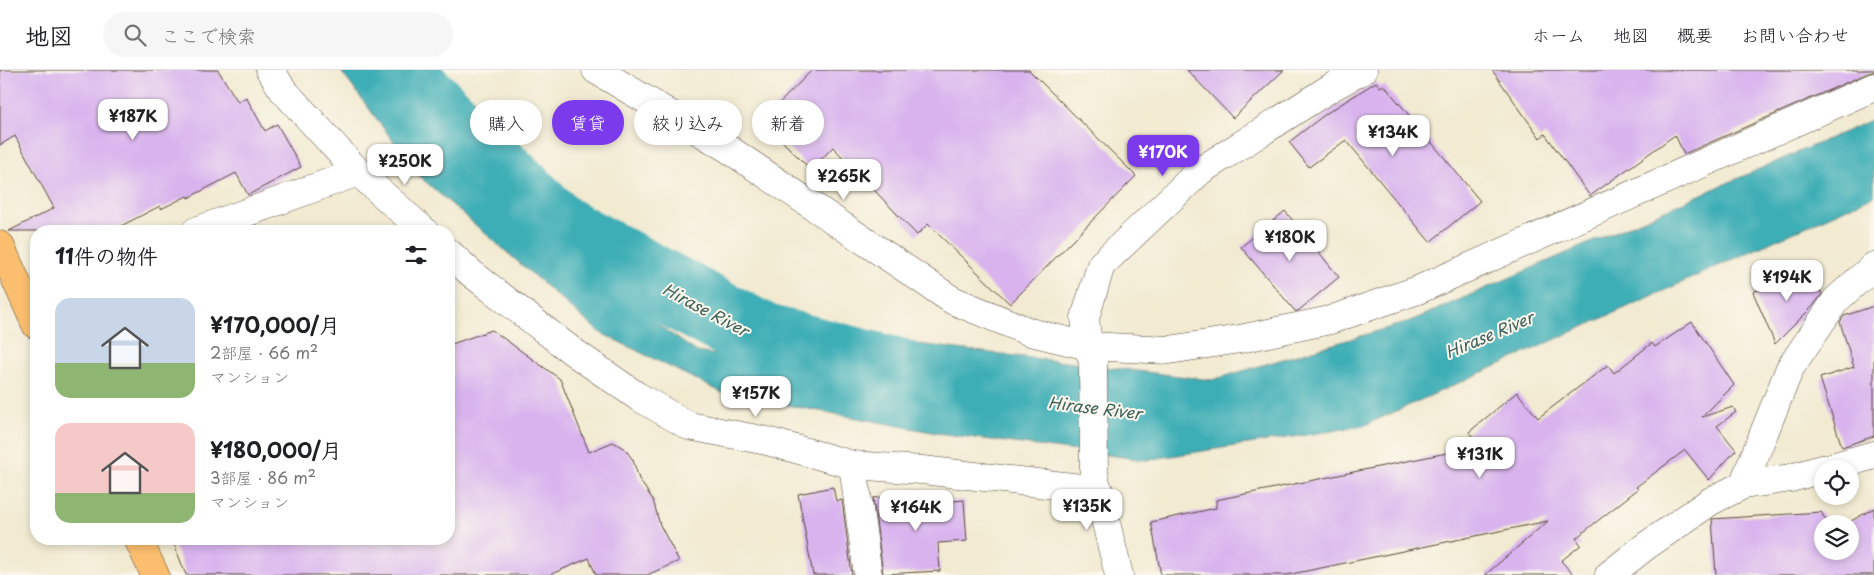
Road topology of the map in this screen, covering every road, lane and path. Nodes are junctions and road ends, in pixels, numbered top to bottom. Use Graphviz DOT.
graph roads {
  1 [pos="270,70"];
  2 [pos="596,70"];
  3 [pos="1363,70"];
  4 [pos="1874,87"];
  5 [pos="358,172"];
  6 [pos="212,225"];
  7 [pos="417,225"];
  8 [pos="0,246"];
  9 [pos="455,258"];
  10 [pos="1874,266"];
  11 [pos="29,292"];
  12 [pos="1090,354"];
  13 [pos="1874,454"];
  14 [pos="1854,460"];
  15 [pos="854,465"];
  16 [pos="1814,472"];
  17 [pos="1096,483"];
  18 [pos="1743,485"];
  19 [pos="141,545"];
  20 [pos="155,575"];
  21 [pos="868,575"];
  22 [pos="1120,575"];
  23 [pos="1609,575"];
  1 -- 5 [label="street"];
  2 -- 12 [label="street"];
  3 -- 12 [label="street"];
  4 -- 12 [label="street"];
  5 -- 6 [label="street"];
  5 -- 7 [label="street"];
  8 -- 11 [label="main road"];
  9 -- 15 [label="street"];
  10 -- 18 [label="street"];
  12 -- 17 [label="street"];
  13 -- 14 [label="street"];
  15 -- 17 [label="street"];
  15 -- 21 [label="street"];
  16 -- 18 [label="street"];
  17 -- 22 [label="street"];
  18 -- 23 [label="street"];
  19 -- 20 [label="main road"];
}
